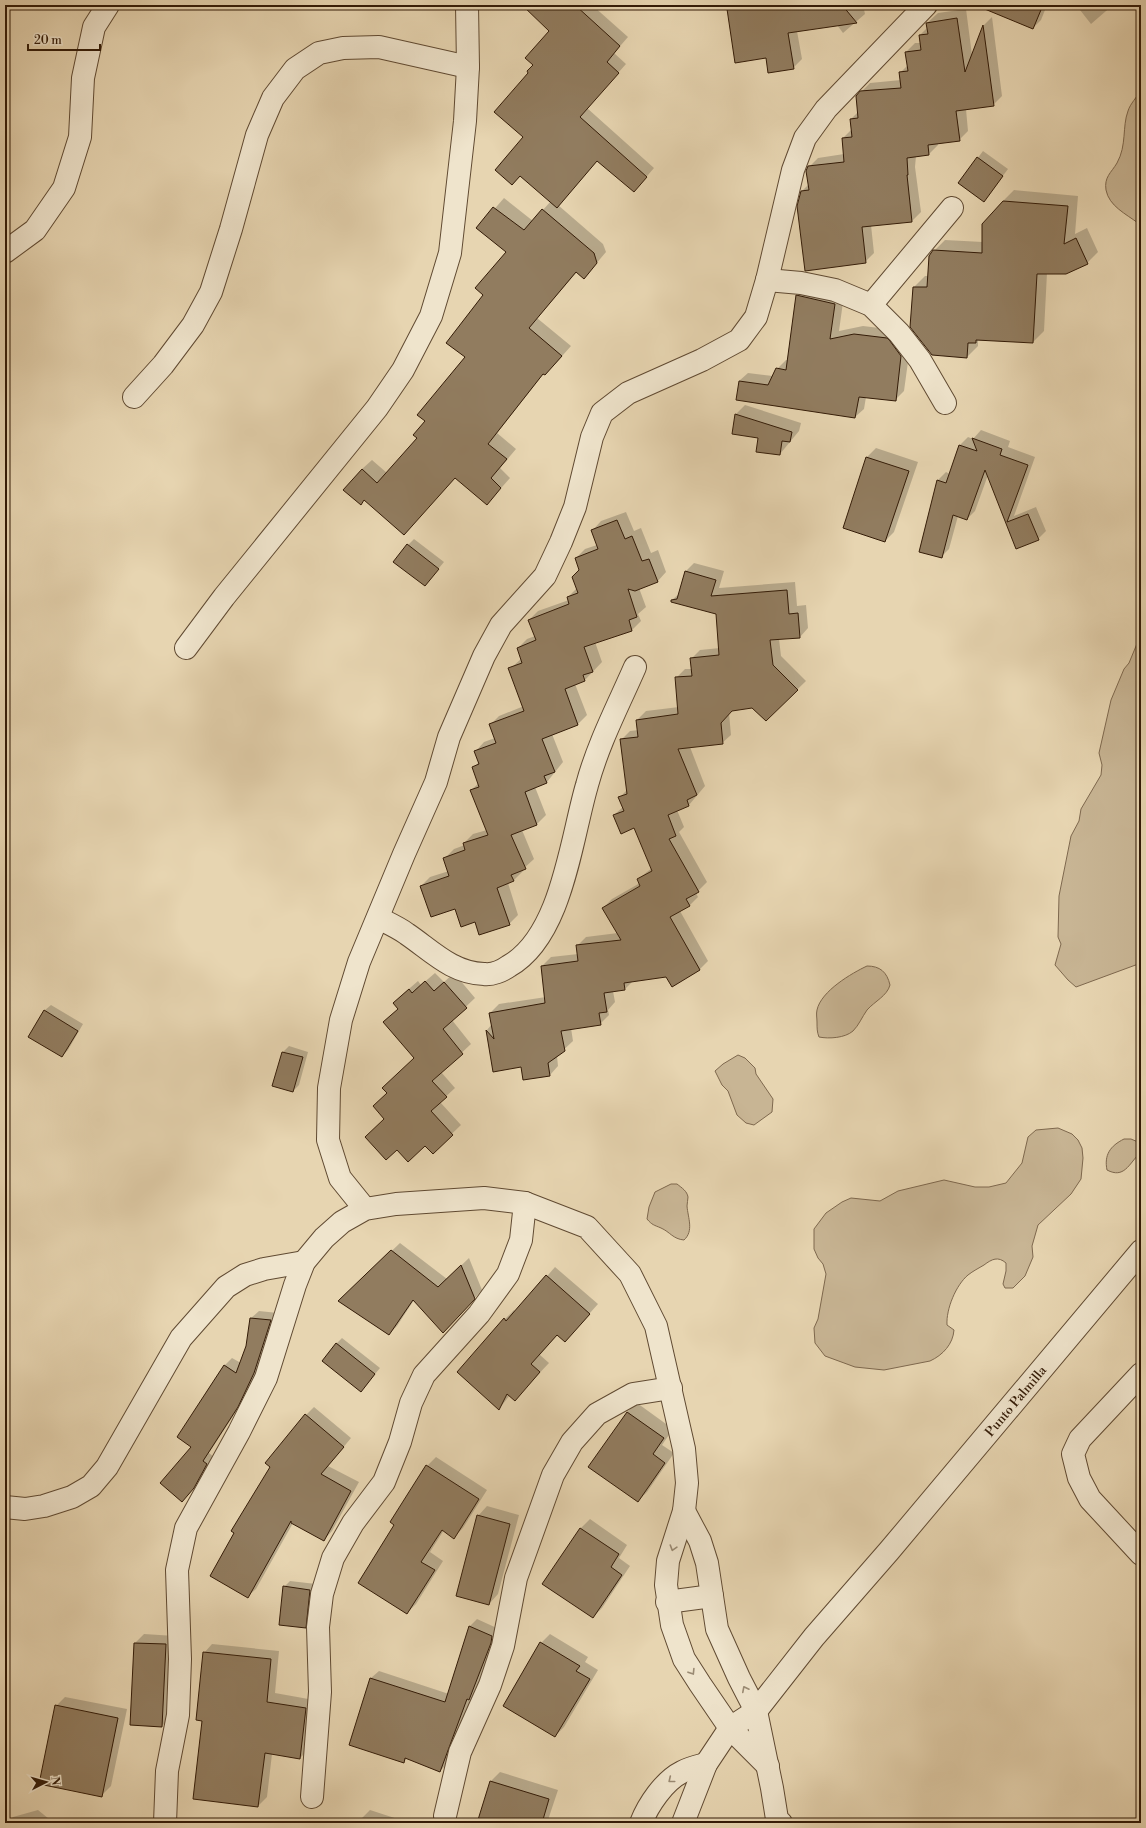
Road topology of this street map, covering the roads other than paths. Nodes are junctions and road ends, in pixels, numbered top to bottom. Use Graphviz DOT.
graph roads {
  1 [pos="108,5"];
  2 [pos="467,5"];
  3 [pos="926,5"];
  4 [pos="468,67"];
  5 [pos="952,208"];
  6 [pos="5,252"];
  7 [pos="767,280"];
  8 [pos="871,305"];
  9 [pos="134,397"];
  10 [pos="945,403"];
  11 [pos="186,648"];
  12 [pos="635,667"];
  13 [pos="378,918"];
  14 [pos="525,1203"];
  15 [pos="365,1209"];
  16 [pos="1141,1251"];
  17 [pos="304,1262"];
  18 [pos="1141,1374"];
  19 [pos="671,1388"];
  20 [pos="5,1507"];
  21 [pos="684,1511"];
  22 [pos="1141,1554"];
  23 [pos="712,1596"];
  24 [pos="667,1602"];
  25 [pos="756,1710"];
  26 [pos="730,1728"];
  27 [pos="706,1764"];
  28 [pos="768,1766"];
  29 [pos="312,1797"];
  30 [pos="445,1816"];
  31 [pos="165,1823"];
  32 [pos="641,1823"];
  33 [pos="683,1823"];
  34 [pos="781,1823"];
  1 -- 6 [label="street"];
  2 -- 4 [label="street"];
  3 -- 7 [label="street"];
  4 -- 9 [label="street"];
  4 -- 11 [label="street"];
  5 -- 8 [label="street"];
  7 -- 8 [label="street"];
  7 -- 13 [label="street"];
  8 -- 10 [label="street"];
  12 -- 13 [label="street"];
  13 -- 15 [label="street"];
  14 -- 15 [label="street"];
  14 -- 19 [label="street"];
  14 -- 29 [label="street"];
  15 -- 17 [label="street"];
  16 -- 25 [label="street, Punto Palmilla"];
  17 -- 20 [label="street"];
  17 -- 31 [label="street"];
  18 -- 22 [label="street"];
  19 -- 21 [label="street"];
  19 -- 30 [label="street"];
  21 -- 23 [label="street"];
  21 -- 24 [label="street, one-way"];
  23 -- 24 [label="street"];
  25 -- 23 [label="street, one-way"];
  24 -- 26 [label="street, one-way"];
  25 -- 26 [label="street, Punto Palmilla"];
  25 -- 28 [label="street"];
  26 -- 27 [label="street"];
  26 -- 28 [label="street"];
  27 -- 32 [label="street, one-way"];
  27 -- 33 [label="street"];
  28 -- 34 [label="street"];
}
